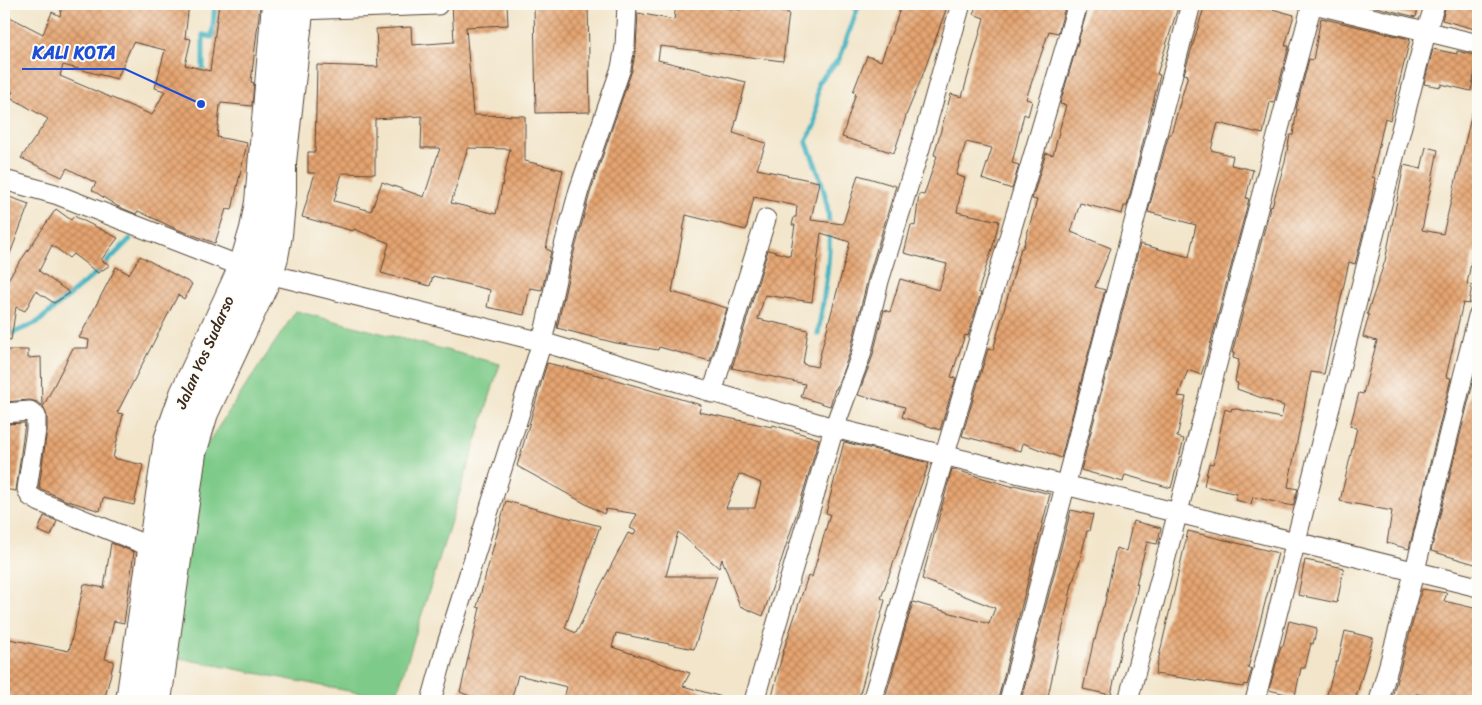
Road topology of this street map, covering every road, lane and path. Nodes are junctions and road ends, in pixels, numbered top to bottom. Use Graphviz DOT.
graph roads {
  1 [pos="627,4"];
  2 [pos="961,4"];
  3 [pos="1078,4"];
  4 [pos="1190,4"];
  5 [pos="1313,4"];
  6 [pos="1435,4"];
  7 [pos="438,5"];
  8 [pos="292,6"];
  9 [pos="1426,32"];
  10 [pos="1478,44"];
  11 [pos="4,180"];
  12 [pos="766,219"];
  13 [pos="256,271"];
  14 [pos="1478,316"];
  15 [pos="542,342"];
  16 [pos="712,393"];
  17 [pos="4,412"];
  18 [pos="834,428"];
  19 [pos="944,455"];
  20 [pos="1065,485"];
  21 [pos="1178,512"];
  22 [pos="1297,541"];
  23 [pos="151,547"];
  24 [pos="1415,570"];
  25 [pos="1478,587"];
  26 [pos="130,701"];
  27 [pos="157,701"];
  28 [pos="431,701"];
  29 [pos="754,701"];
  30 [pos="872,701"];
  31 [pos="1009,701"];
  32 [pos="1128,701"];
  33 [pos="1255,701"];
  34 [pos="1379,701"];
  1 -- 15 [label="street"];
  2 -- 18 [label="street"];
  3 -- 19 [label="street"];
  4 -- 20 [label="street"];
  5 -- 9 [label="street"];
  5 -- 21 [label="street"];
  6 -- 9 [label="street"];
  7 -- 8 [label="street"];
  8 -- 13 [label="highway, Jalan Yos Sudarso"];
  9 -- 10 [label="street"];
  9 -- 22 [label="street"];
  11 -- 13 [label="street"];
  12 -- 16 [label="street"];
  13 -- 15 [label="street"];
  13 -- 23 [label="highway, Jalan Yos Sudarso"];
  13 -- 27 [label="highway, Jalan Yos Sudarso"];
  14 -- 24 [label="street"];
  15 -- 16 [label="street"];
  15 -- 28 [label="street"];
  16 -- 18 [label="street"];
  17 -- 23 [label="street"];
  18 -- 19 [label="street"];
  18 -- 29 [label="street"];
  19 -- 20 [label="street"];
  19 -- 30 [label="street"];
  20 -- 21 [label="street"];
  20 -- 31 [label="street"];
  21 -- 22 [label="street"];
  21 -- 32 [label="street"];
  22 -- 24 [label="street"];
  22 -- 33 [label="street"];
  23 -- 26 [label="highway, Jalan Yos Sudarso"];
  24 -- 25 [label="street"];
  24 -- 34 [label="street"];
}
